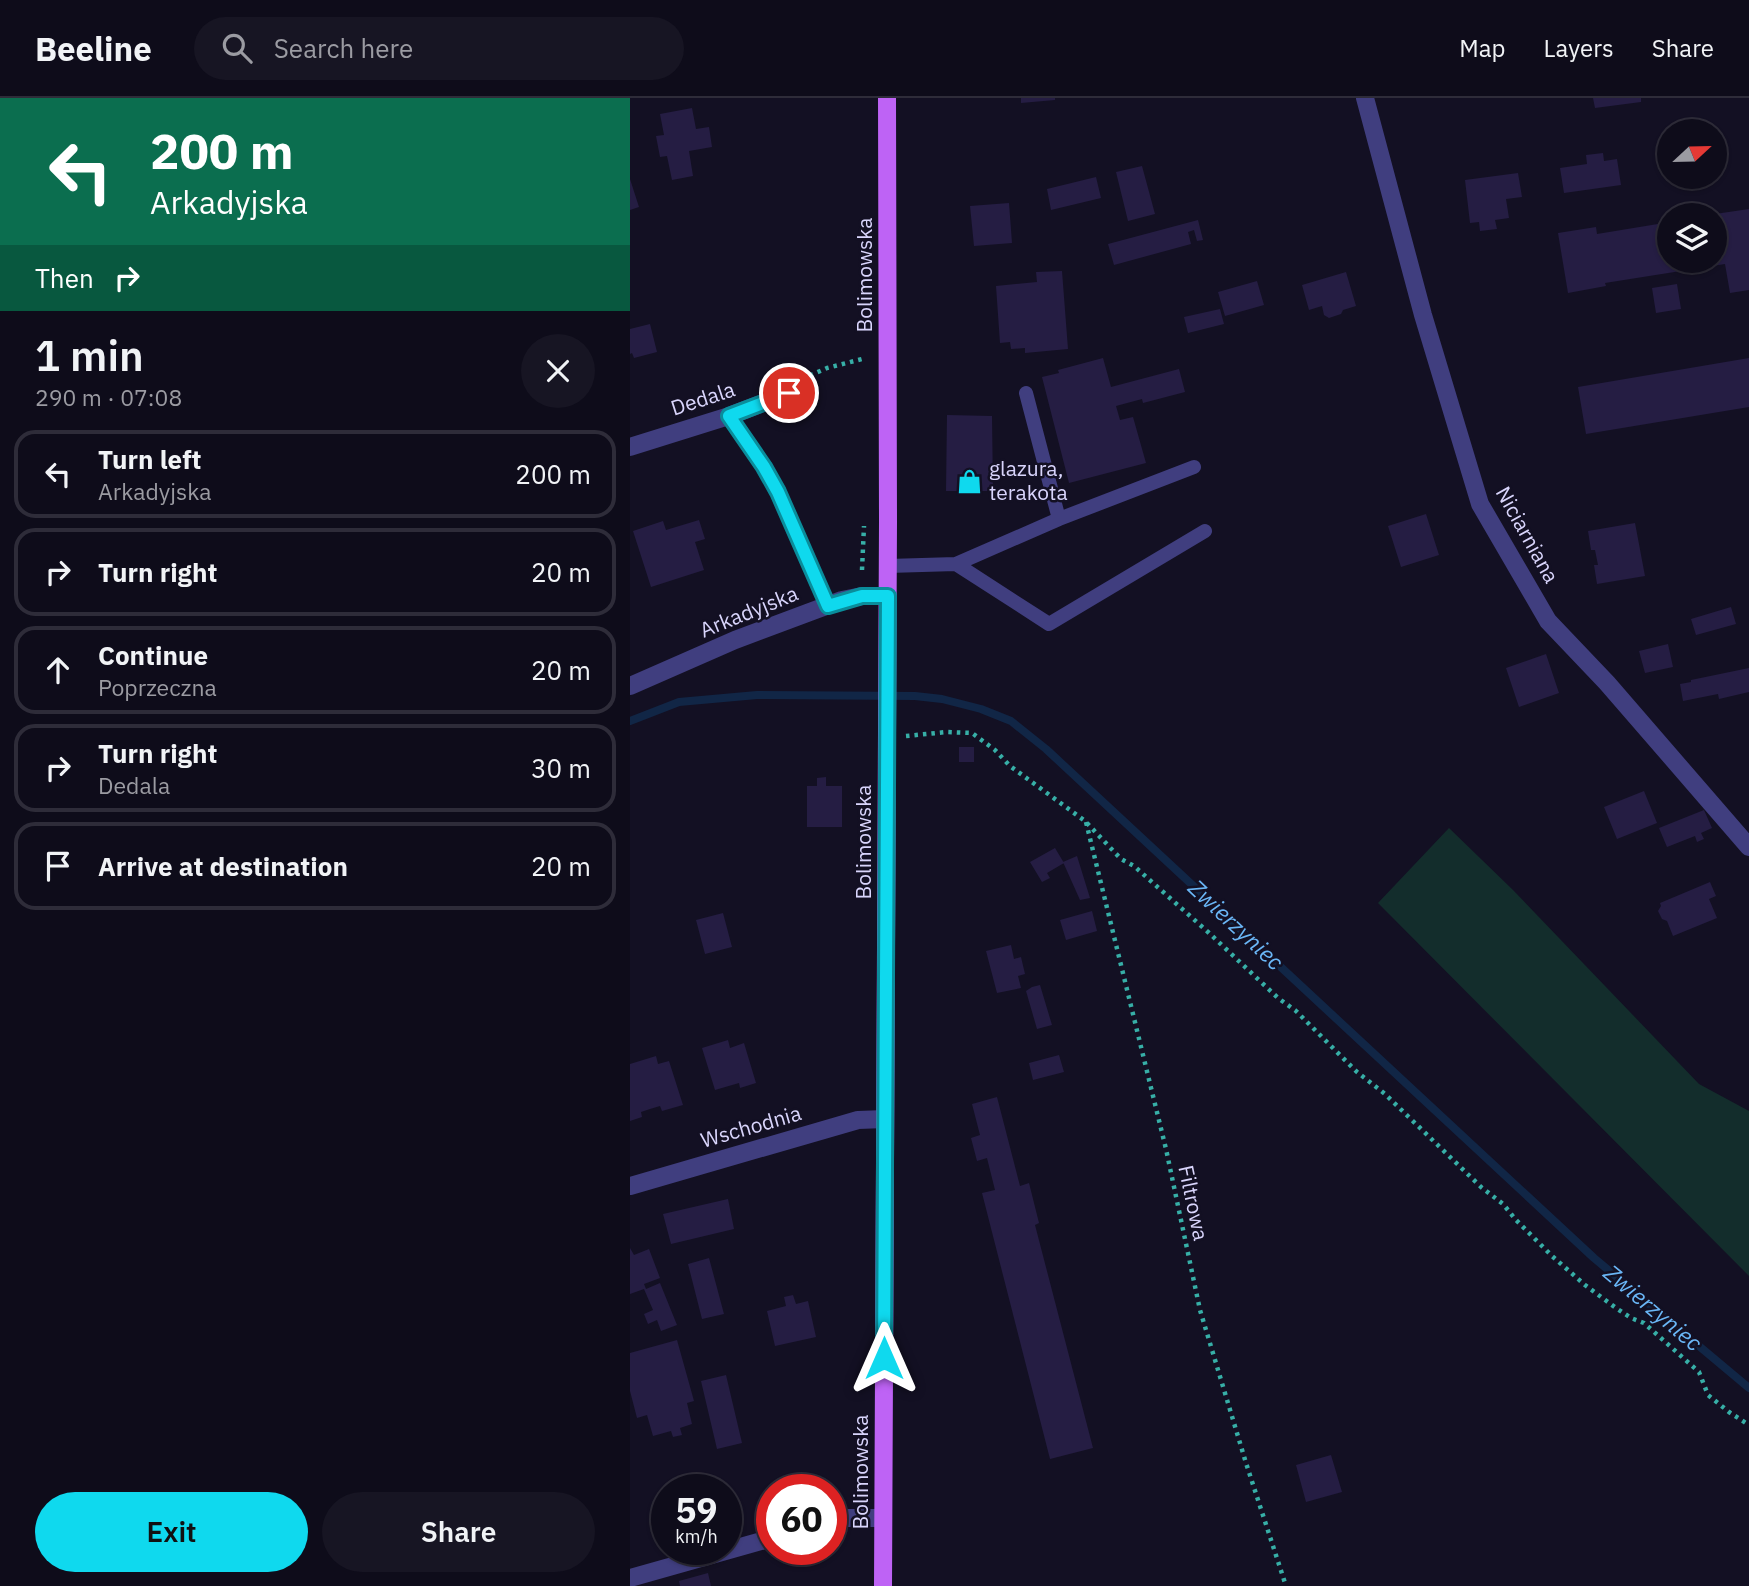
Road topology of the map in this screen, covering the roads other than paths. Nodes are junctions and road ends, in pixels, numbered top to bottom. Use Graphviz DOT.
graph roads {
  1 [pos="887,98"];
  2 [pos="1365,98"];
  3 [pos="789,393"];
  4 [pos="1026,393"];
  5 [pos="729,416"];
  6 [pos="630,447"];
  7 [pos="1194,467"];
  8 [pos="1059,519"];
  9 [pos="1205,531"];
  10 [pos="956,564"];
  11 [pos="888,566"];
  12 [pos="888,596"];
  13 [pos="828,606"];
  14 [pos="630,686"];
  15 [pos="1749,847"];
  16 [pos="885,1119"];
  17 [pos="630,1186"];
  18 [pos="847,1518"];
  19 [pos="883,1518"];
  20 [pos="756,1543"];
  21 [pos="630,1578"];
  22 [pos="883,1586"];
  1 -- 11 [label="main road, Bolimowska"];
  2 -- 15 [label="street, Niciarniana"];
  3 -- 5 [label="street, Dedala"];
  4 -- 8 [label="lane"];
  5 -- 6 [label="street, Dedala"];
  5 -- 13 [label="lane"];
  7 -- 8 [label="lane"];
  8 -- 10 [label="lane"];
  9 -- 10 [label="lane"];
  10 -- 11 [label="lane"];
  11 -- 12 [label="main road, Bolimowska"];
  12 -- 13 [label="street, Arkadyjska"];
  12 -- 16 [label="main road, Bolimowska"];
  13 -- 14 [label="street, Arkadyjska"];
  16 -- 17 [label="street, Wschodnia"];
  16 -- 19 [label="main road, Bolimowska"];
  18 -- 19 [label="street"];
  19 -- 22 [label="main road, Bolimowska"];
  20 -- 21 [label="street"];
}
